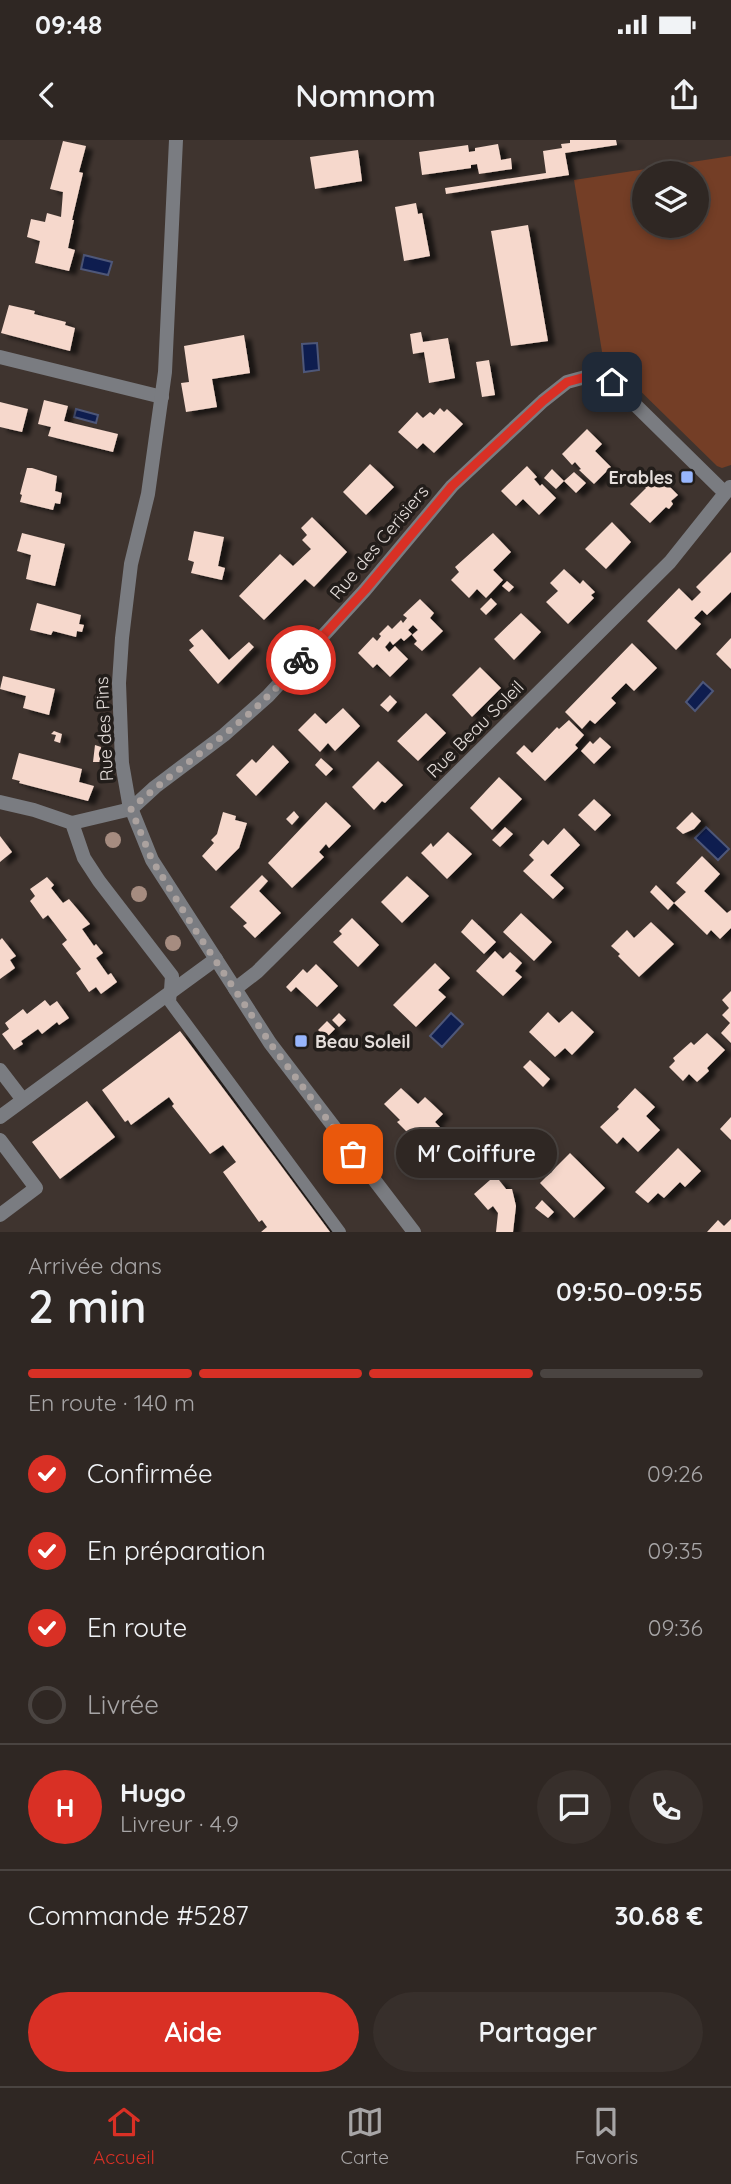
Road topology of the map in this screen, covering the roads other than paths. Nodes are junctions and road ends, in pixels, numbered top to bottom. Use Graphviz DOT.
graph roads {
  1 [pos="176,140"];
  2 [pos="0,357"];
  3 [pos="162,397"];
  4 [pos="728,490"];
  5 [pos="0,802"];
  6 [pos="131,809"];
  7 [pos="72,823"];
  8 [pos="216,959"];
  9 [pos="235,989"];
  10 [pos="171,990"];
  11 [pos="0,1070"];
  12 [pos="23,1100"];
  13 [pos="0,1117"];
  14 [pos="0,1140"];
  15 [pos="0,1215"];
  16 [pos="410,1231"];
  17 [pos="340,1232"];
  1 -- 3 [label="street, Rue des Pins"];
  2 -- 3 [label="street"];
  3 -- 6 [label="street, Rue des Pins"];
  4 -- 6 [label="street, Rue des Cerisiers"];
  4 -- 9 [label="street, Rue Beau Soleil"];
  5 -- 7 [label="street"];
  6 -- 7 [label="street"];
  6 -- 8 [label="street, Rue des Pins"];
  7 -- 10 [label="street"];
  8 -- 9 [label="street, Rue des Pins"];
  8 -- 10 [label="street"];
  9 -- 16 [label="street, Rue des Pins"];
  10 -- 12 [label="street"];
  10 -- 17 [label="lane"];
  11 -- 12 [label="street"];
  12 -- 13 [label="street"];
  14 -- 15 [label="street"];
}
